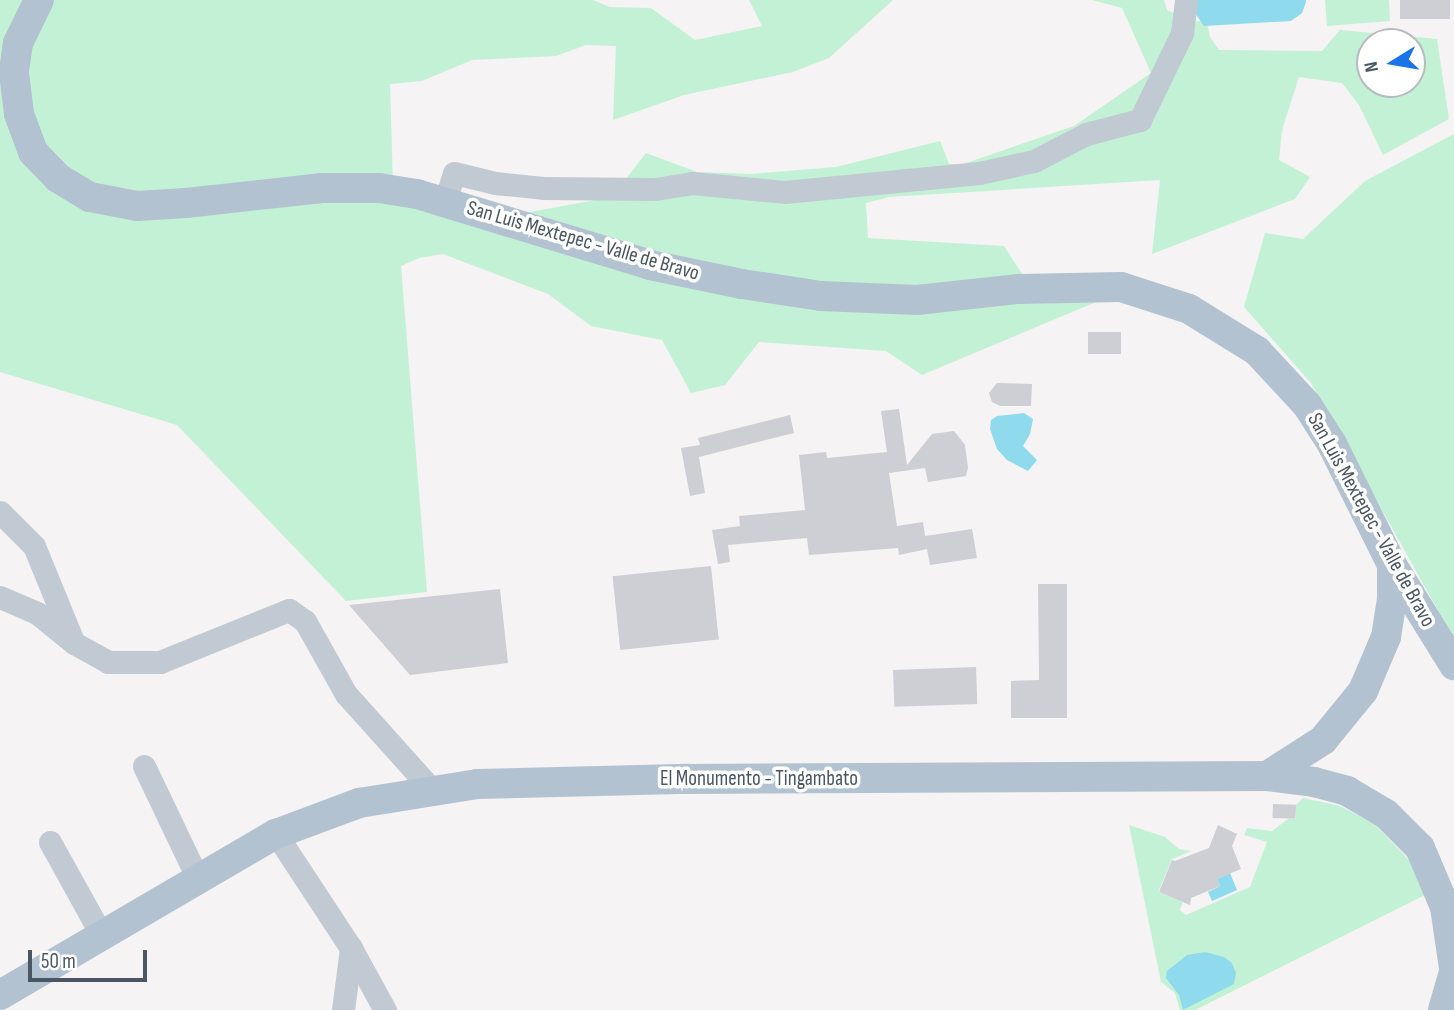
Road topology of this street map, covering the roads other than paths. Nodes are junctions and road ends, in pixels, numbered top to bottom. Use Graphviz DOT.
graph roads {
  1 [pos="39,0"];
  2 [pos="1186,0"];
  3 [pos="445,201"];
  4 [pos="0,512"];
  5 [pos="1392,565"];
  6 [pos="0,597"];
  7 [pos="74,643"];
  8 [pos="1454,666"];
  9 [pos="144,766"];
  10 [pos="1267,776"];
  11 [pos="433,791"];
  12 [pos="276,834"];
  13 [pos="50,842"];
  14 [pos="198,879"];
  15 [pos="102,936"];
  16 [pos="351,948"];
  17 [pos="1454,970"];
  18 [pos="1454,992"];
  19 [pos="0,995"];
  20 [pos="343,1010"];
  21 [pos="385,1010"];
  22 [pos="1443,1010"];
  1 -- 3 [label="main road, San Luis Mextepec - Valle de Bravo"];
  2 -- 3 [label="street"];
  3 -- 5 [label="main road, San Luis Mextepec - Valle de Bravo"];
  4 -- 7 [label="street"];
  5 -- 8 [label="main road, San Luis Mextepec - Valle de Bravo"];
  5 -- 10 [label="main road"];
  6 -- 7 [label="street"];
  7 -- 11 [label="street"];
  9 -- 14 [label="street"];
  10 -- 11 [label="main road, El Monumento - Tingambato"];
  10 -- 17 [label="main road, El Monumento - Tingambato"];
  11 -- 12 [label="main road, El Monumento - Tingambato"];
  12 -- 14 [label="main road, El Monumento - Tingambato"];
  12 -- 16 [label="street"];
  13 -- 15 [label="street"];
  14 -- 15 [label="main road, El Monumento - Tingambato"];
  15 -- 19 [label="main road, El Monumento - Tingambato"];
  16 -- 20 [label="street"];
  16 -- 21 [label="street"];
  17 -- 22 [label="main road, El Monumento - Tingambato"];
  18 -- 22 [label="main road"];
}
